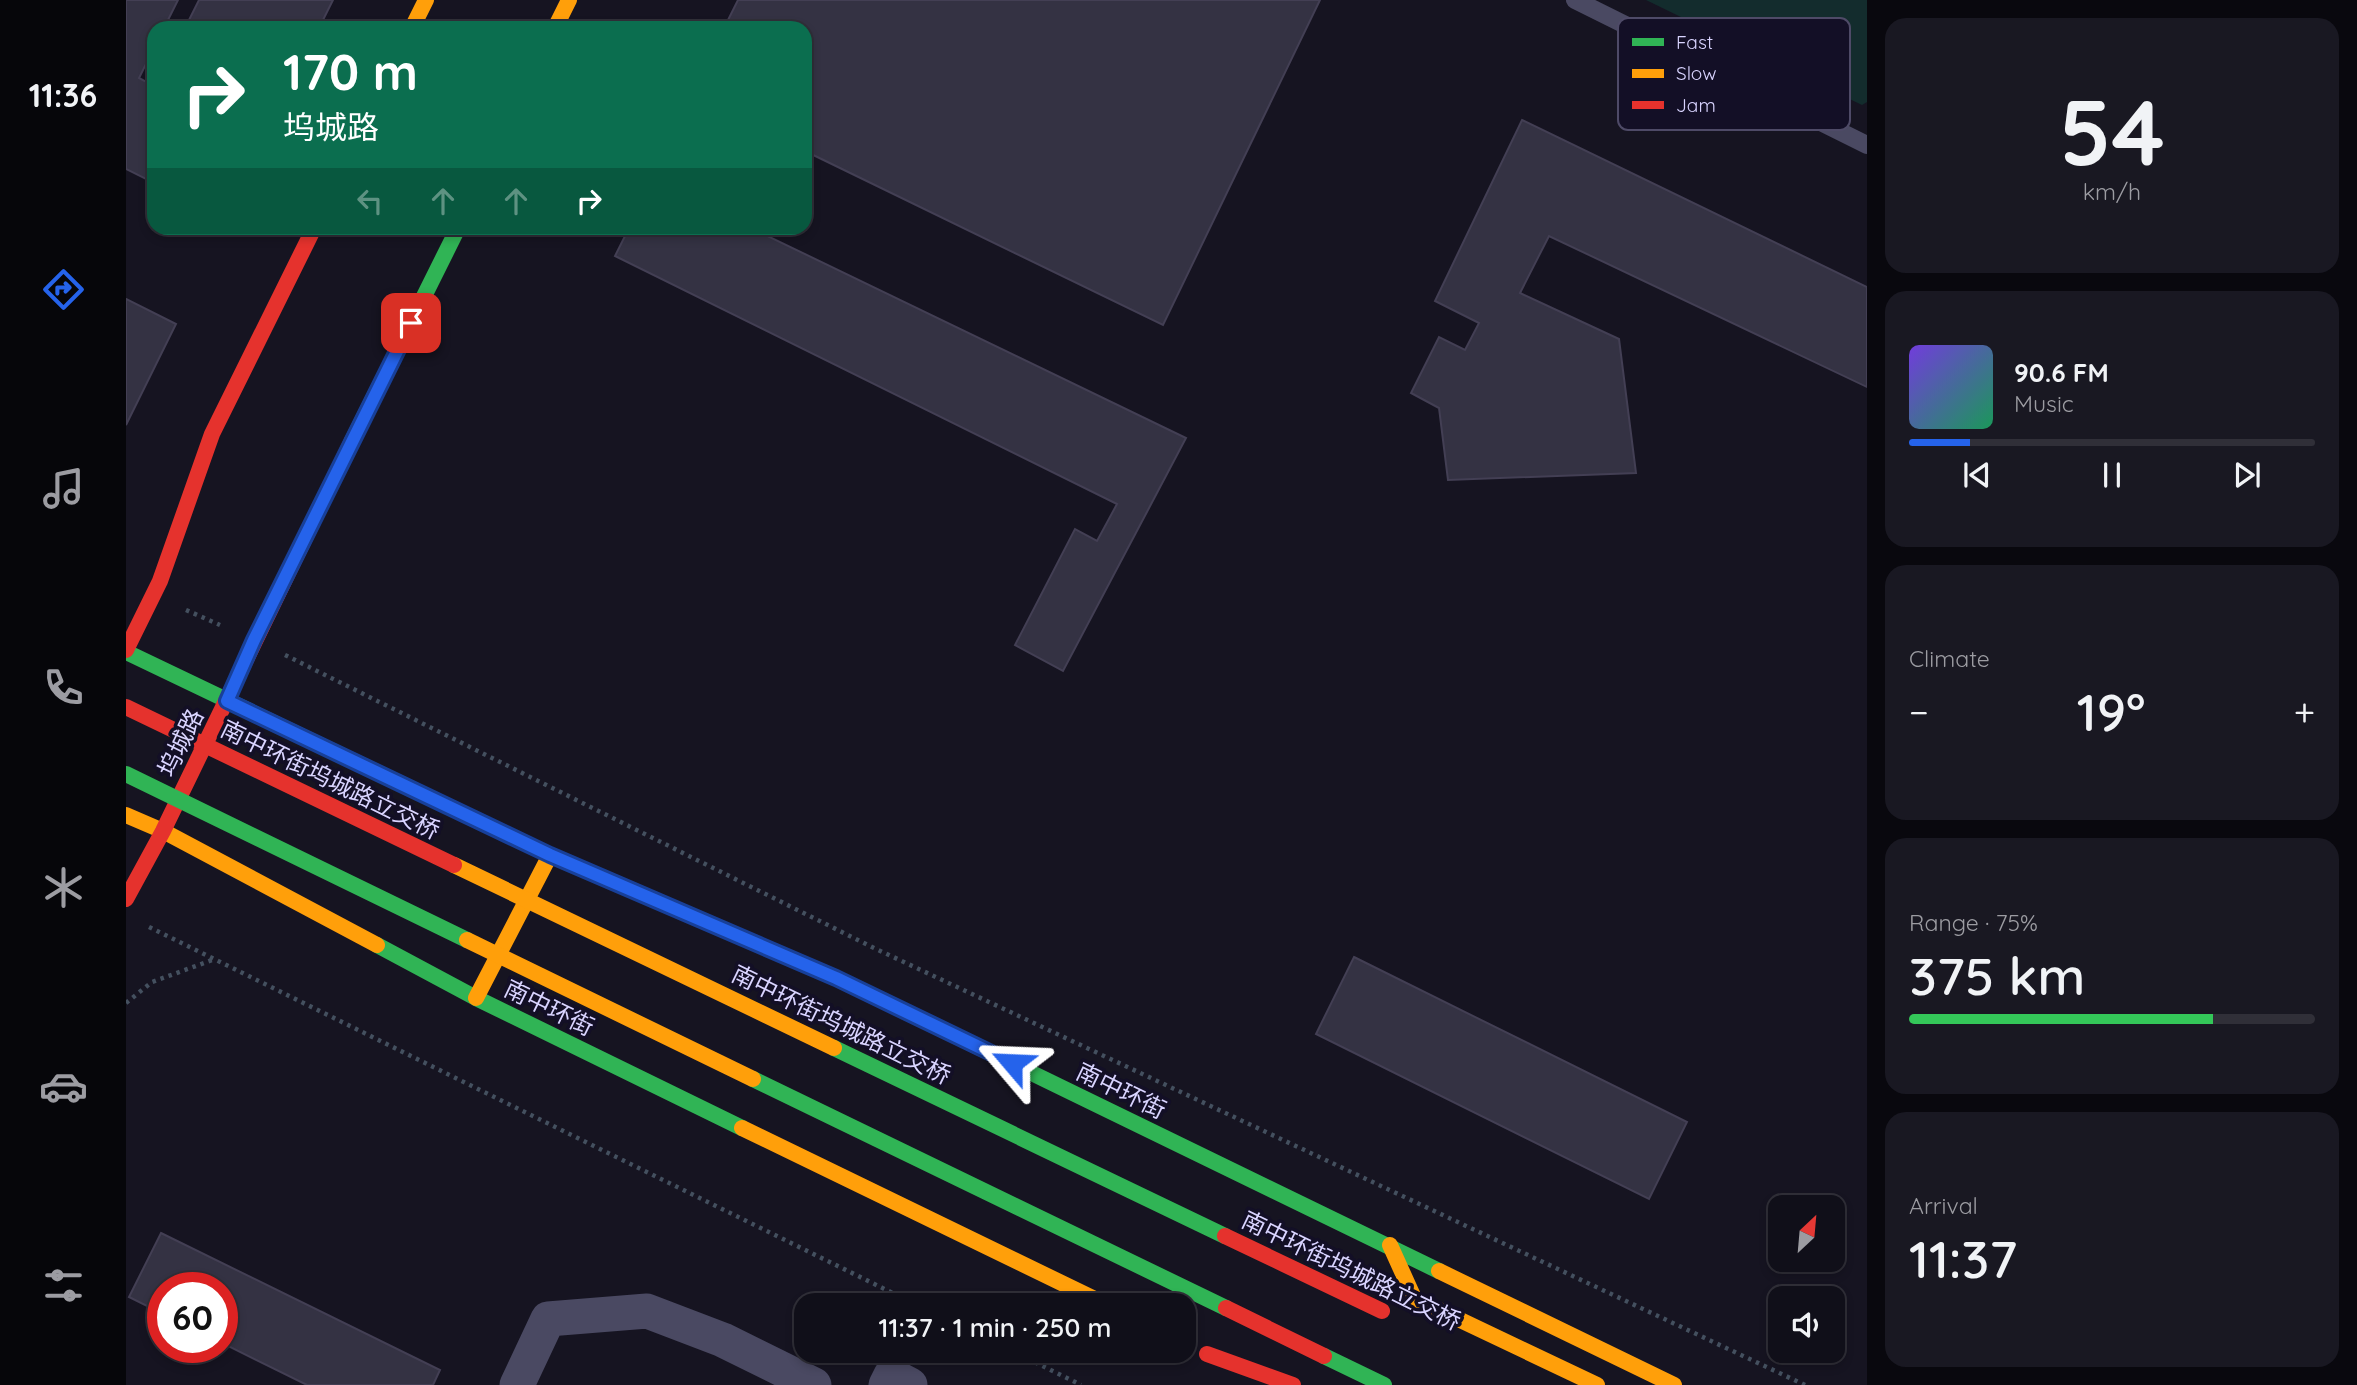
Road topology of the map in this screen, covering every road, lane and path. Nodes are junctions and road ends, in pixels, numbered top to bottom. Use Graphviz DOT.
graph roads {
  1 [pos="425,0"];
  2 [pos="569,0"];
  3 [pos="1575,0"];
  4 [pos="415,21"];
  5 [pos="558,21"];
  6 [pos="1618,21"];
  7 [pos="1837,130"];
  8 [pos="1867,145"];
  9 [pos="311,235"];
  10 [pos="455,235"];
  11 [pos="153,595"];
  12 [pos="254,640"];
  13 [pos="126,651"];
  14 [pos="227,701"];
  15 [pos="126,707"];
  16 [pos="126,774"];
  17 [pos="126,814"];
  18 [pos="163,831"];
  19 [pos="550,855"];
  20 [pos="126,899"];
  21 [pos="137,922"];
  22 [pos="215,960"];
  23 [pos="476,998"];
  24 [pos="126,1003"];
  25 [pos="1390,1245"];
  26 [pos="893,1293"];
  27 [pos="1082,1293"];
  28 [pos="1388,1314"];
  29 [pos="1036,1363"];
  30 [pos="517,1385"];
  31 [pos="814,1385"];
  32 [pos="886,1385"];
  33 [pos="910,1385"];
  34 [pos="1081,1385"];
  35 [pos="1261,1385"];
  36 [pos="1293,1385"];
  37 [pos="1384,1385"];
  38 [pos="1597,1385"];
  39 [pos="1674,1385"];
  40 [pos="1805,1385"];
  1 -- 4 [label="main road"];
  2 -- 5 [label="main road"];
  3 -- 6 [label="lane"];
  7 -- 8 [label="lane"];
  9 -- 11 [label="main road"];
  10 -- 12 [label="main road, 坞城路"];
  11 -- 12 [label="path"];
  11 -- 13 [label="main road"];
  12 -- 14 [label="main road, 坞城路"];
  12 -- 40 [label="path"];
  13 -- 14 [label="main road, 南中环街"];
  14 -- 18 [label="main road, 坞城路"];
  14 -- 19 [label="main road, 南中环街"];
  15 -- 28 [label="main road, 南中环街坞城路立交桥, bridge"];
  16 -- 37 [label="main road, bridge"];
  17 -- 18 [label="main road, 南中环街"];
  18 -- 20 [label="main road, 坞城路"];
  18 -- 23 [label="main road, 南中环街"];
  19 -- 23 [label="main road"];
  19 -- 25 [label="main road, 南中环街"];
  21 -- 22 [label="path"];
  22 -- 24 [label="path"];
  22 -- 26 [label="path"];
  23 -- 27 [label="main road, 南中环街"];
  25 -- 38 [label="main road"];
  25 -- 39 [label="main road, 南中环街"];
  29 -- 34 [label="path"];
  30 -- 31 [label="street"];
  32 -- 33 [label="street"];
  35 -- 36 [label="main road"];
}
